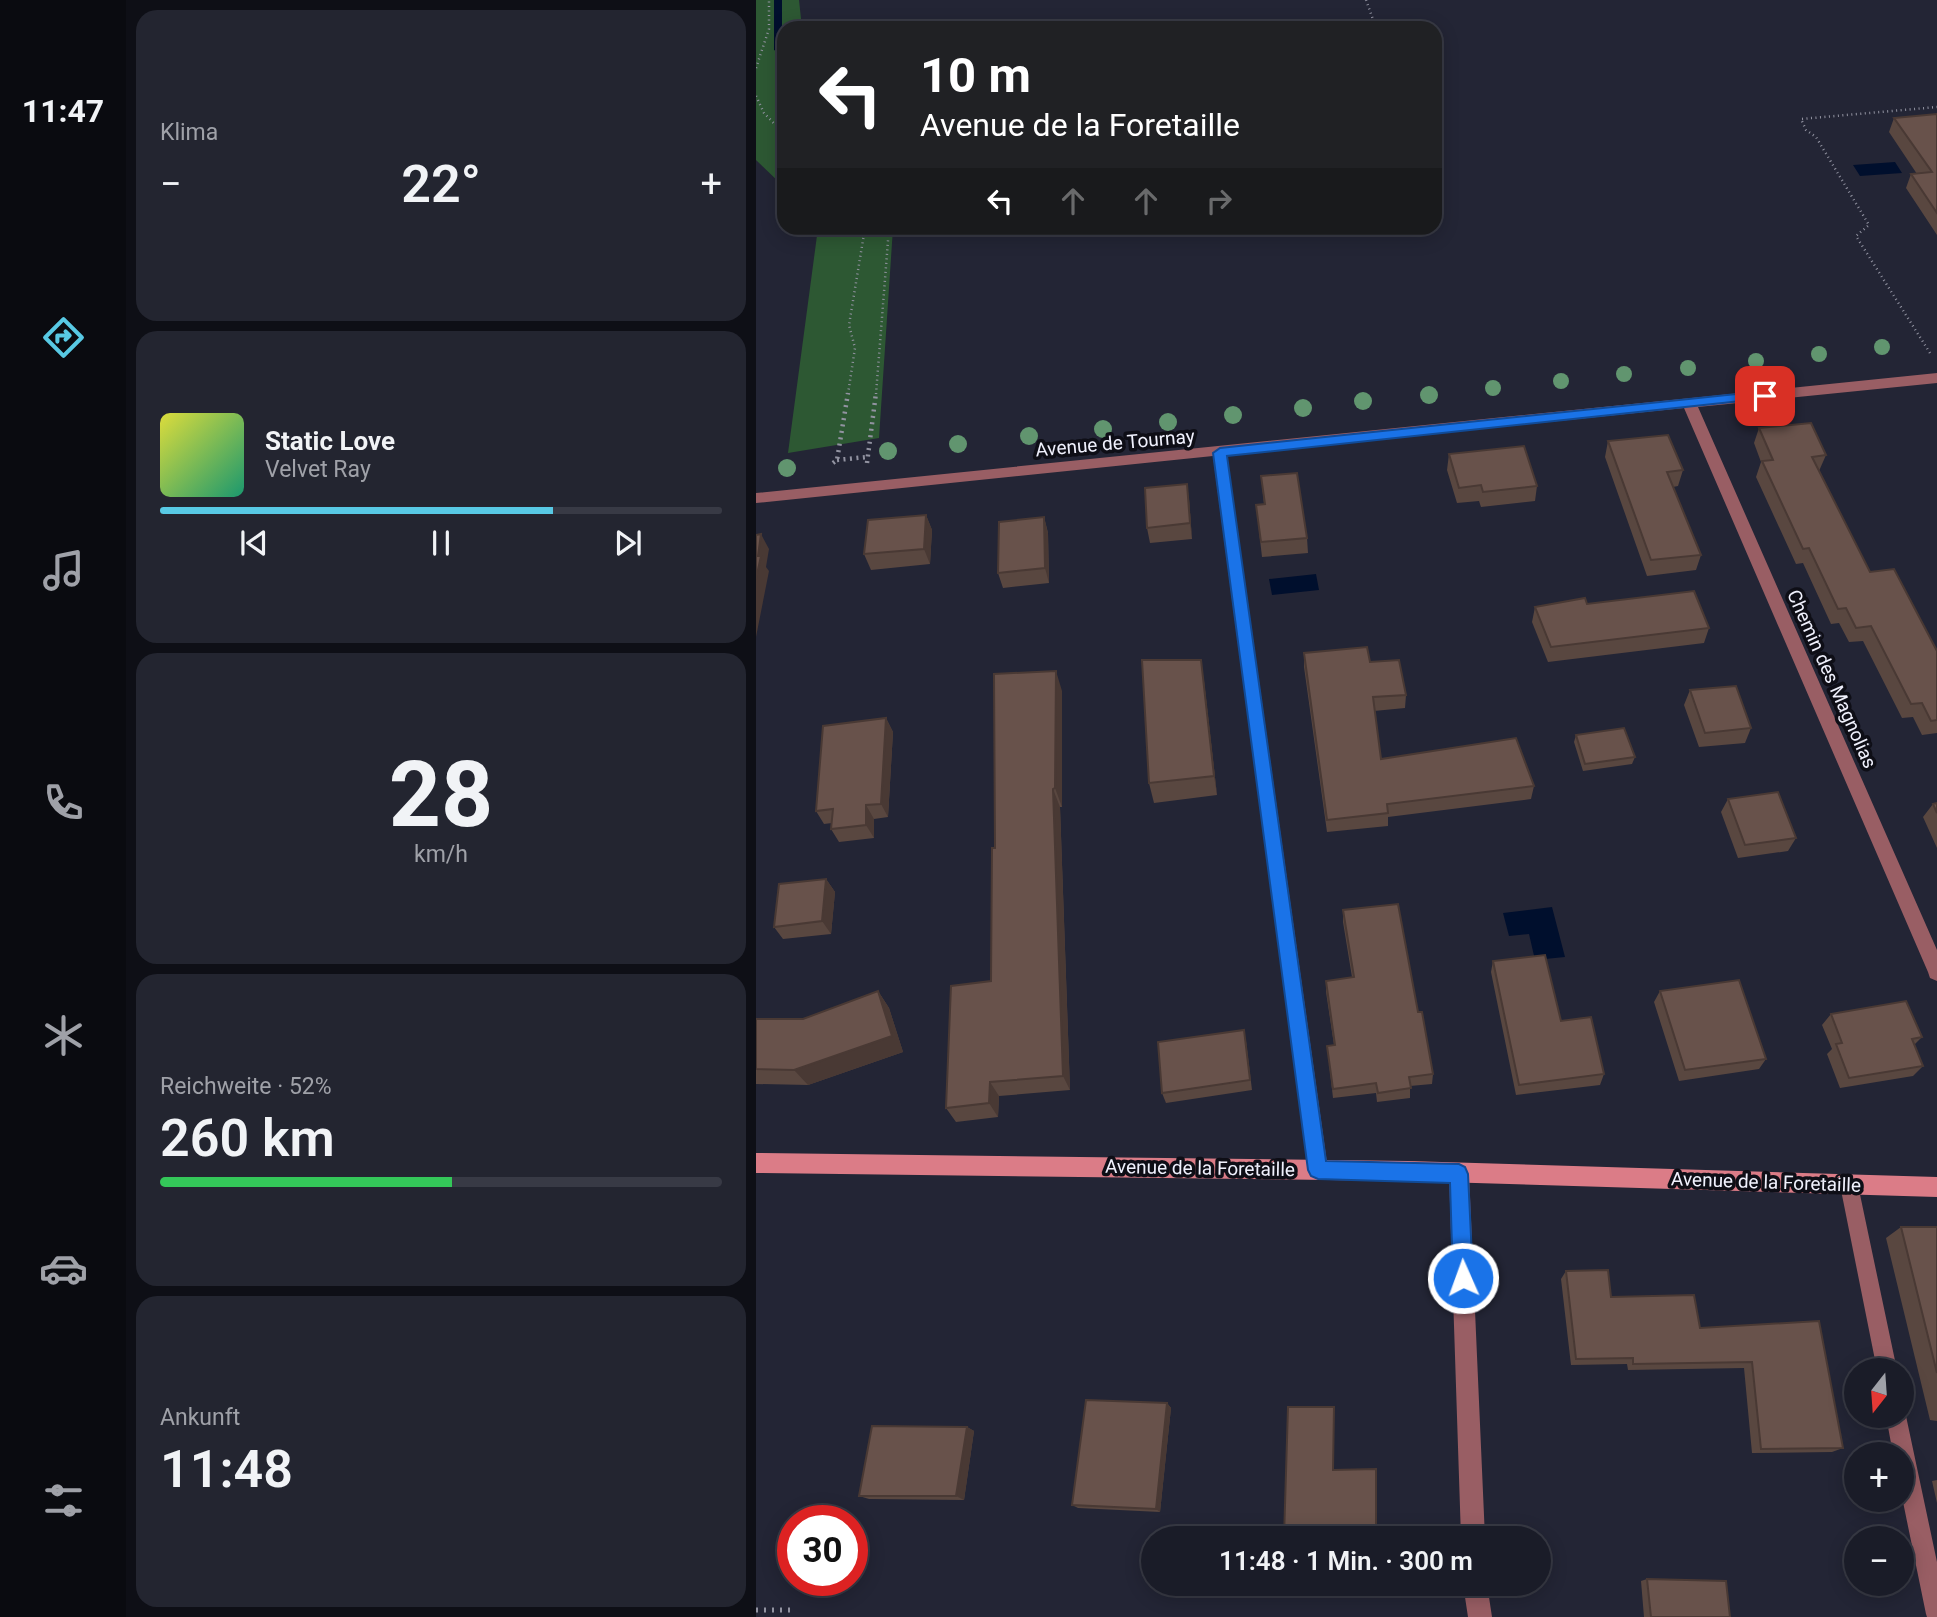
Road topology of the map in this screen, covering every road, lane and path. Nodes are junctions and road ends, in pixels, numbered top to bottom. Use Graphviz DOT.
graph roads {
  1 [pos="769,0"];
  2 [pos="1366,0"];
  3 [pos="1374,21"];
  4 [pos="758,57"];
  5 [pos="756,68"];
  6 [pos="756,96"];
  7 [pos="1937,107"];
  8 [pos="777,127"];
  9 [pos="864,235"];
  10 [pos="888,235"];
  11 [pos="1930,354"];
  12 [pos="1937,378"];
  13 [pos="1689,403"];
  14 [pos="869,442"];
  15 [pos="1220,453"];
  16 [pos="867,457"];
  17 [pos="837,460"];
  18 [pos="828,468"];
  19 [pos="756,498"];
  20 [pos="1937,972"];
  21 [pos="756,1163"];
  22 [pos="1318,1170"];
  23 [pos="1459,1174"];
  24 [pos="1849,1185"];
  25 [pos="1937,1187"];
  26 [pos="1885,1358"];
  27 [pos="1898,1428"];
  28 [pos="1473,1526"];
  29 [pos="1476,1596"];
  30 [pos="756,1610"];
  31 [pos="795,1610"];
  32 [pos="1937,1614"];
  33 [pos="1479,1617"];
  1 -- 4 [label="path"];
  2 -- 3 [label="path"];
  4 -- 5 [label="path"];
  6 -- 8 [label="path"];
  7 -- 11 [label="path"];
  9 -- 17 [label="path"];
  10 -- 14 [label="path"];
  12 -- 13 [label="street, Avenue de Tournay"];
  13 -- 15 [label="street, Avenue de Tournay"];
  13 -- 20 [label="street, Chemin des Magnolias"];
  15 -- 19 [label="street, Avenue de Tournay"];
  15 -- 22 [label="street"];
  16 -- 17 [label="path"];
  17 -- 18 [label="path"];
  21 -- 22 [label="street, Avenue de la Foretaille"];
  22 -- 23 [label="street, Avenue de la Foretaille"];
  23 -- 24 [label="street, Avenue de la Foretaille"];
  23 -- 28 [label="street"];
  24 -- 25 [label="street, Avenue de la Foretaille"];
  24 -- 26 [label="lane"];
  27 -- 32 [label="lane"];
  29 -- 33 [label="street"];
  30 -- 31 [label="path"];
}
